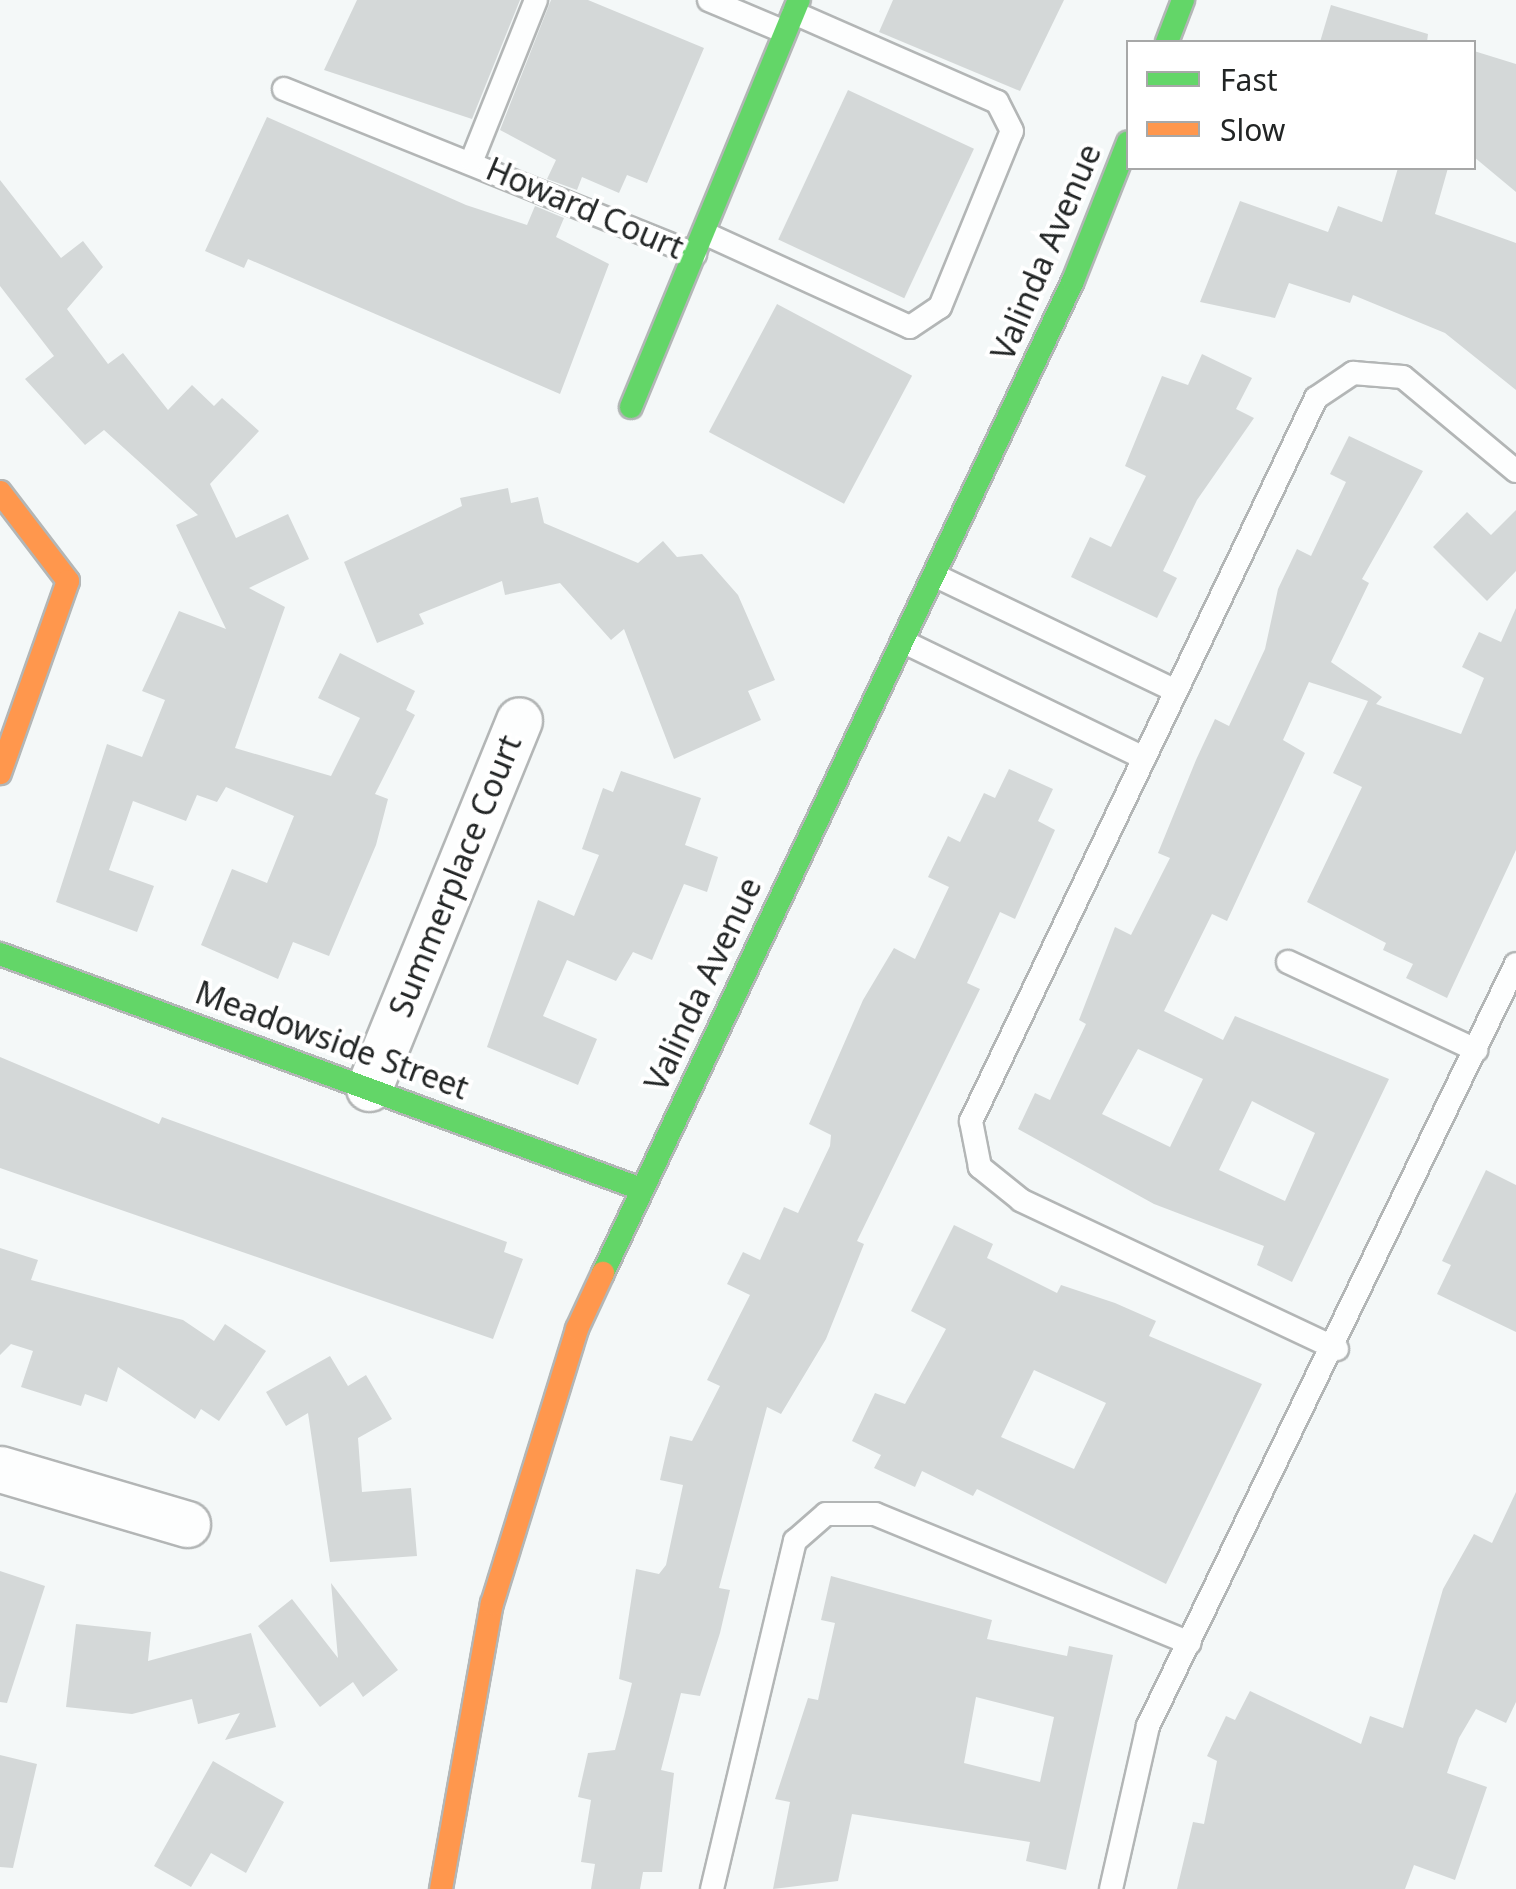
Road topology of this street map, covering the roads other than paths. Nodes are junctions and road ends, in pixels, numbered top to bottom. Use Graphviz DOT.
graph roads {
  1 [pos="536,0"];
  2 [pos="708,0"];
  3 [pos="1183,0"];
  4 [pos="793,15"];
  5 [pos="1168,40"];
  6 [pos="284,88"];
  7 [pos="1126,146"];
  8 [pos="472,160"];
  9 [pos="702,244"];
  10 [pos="631,407"];
  11 [pos="1516,471"];
  12 [pos="0,492"];
  13 [pos="934,575"];
  14 [pos="902,640"];
  15 [pos="1176,691"];
  16 [pos="519,720"];
  17 [pos="1144,758"];
  18 [pos="0,773"];
  19 [pos="0,954"];
  20 [pos="1288,962"];
  21 [pos="1516,964"];
  22 [pos="1476,1050"];
  23 [pos="369,1088"];
  24 [pos="642,1189"];
  25 [pos="1337,1349"];
  26 [pos="0,1469"];
  27 [pos="188,1524"];
  28 [pos="1190,1643"];
  29 [pos="441,1889"];
  30 [pos="712,1889"];
  31 [pos="1111,1889"];
  1 -- 8 [label="lane, Howard Court"];
  2 -- 4 [label="lane"];
  3 -- 5 [label="main road"];
  4 -- 9 [label="main road"];
  4 -- 9 [label="lane, Howard Court"];
  6 -- 8 [label="lane, Howard Court"];
  7 -- 13 [label="main road, Valinda Avenue"];
  8 -- 9 [label="lane, Howard Court"];
  9 -- 10 [label="main road"];
  11 -- 15 [label="lane"];
  12 -- 18 [label="main road"];
  13 -- 14 [label="main road, Valinda Avenue"];
  13 -- 15 [label="lane"];
  14 -- 17 [label="lane"];
  14 -- 24 [label="main road, Valinda Avenue"];
  15 -- 17 [label="lane"];
  16 -- 23 [label="street, Summerplace Court"];
  17 -- 25 [label="lane"];
  19 -- 23 [label="main road, Meadowside Street"];
  20 -- 22 [label="lane"];
  21 -- 22 [label="lane"];
  22 -- 25 [label="lane"];
  23 -- 24 [label="main road, Meadowside Street"];
  24 -- 29 [label="main road, Valinda Avenue"];
  25 -- 28 [label="lane"];
  26 -- 27 [label="street"];
  28 -- 30 [label="lane"];
  28 -- 31 [label="lane"];
}
